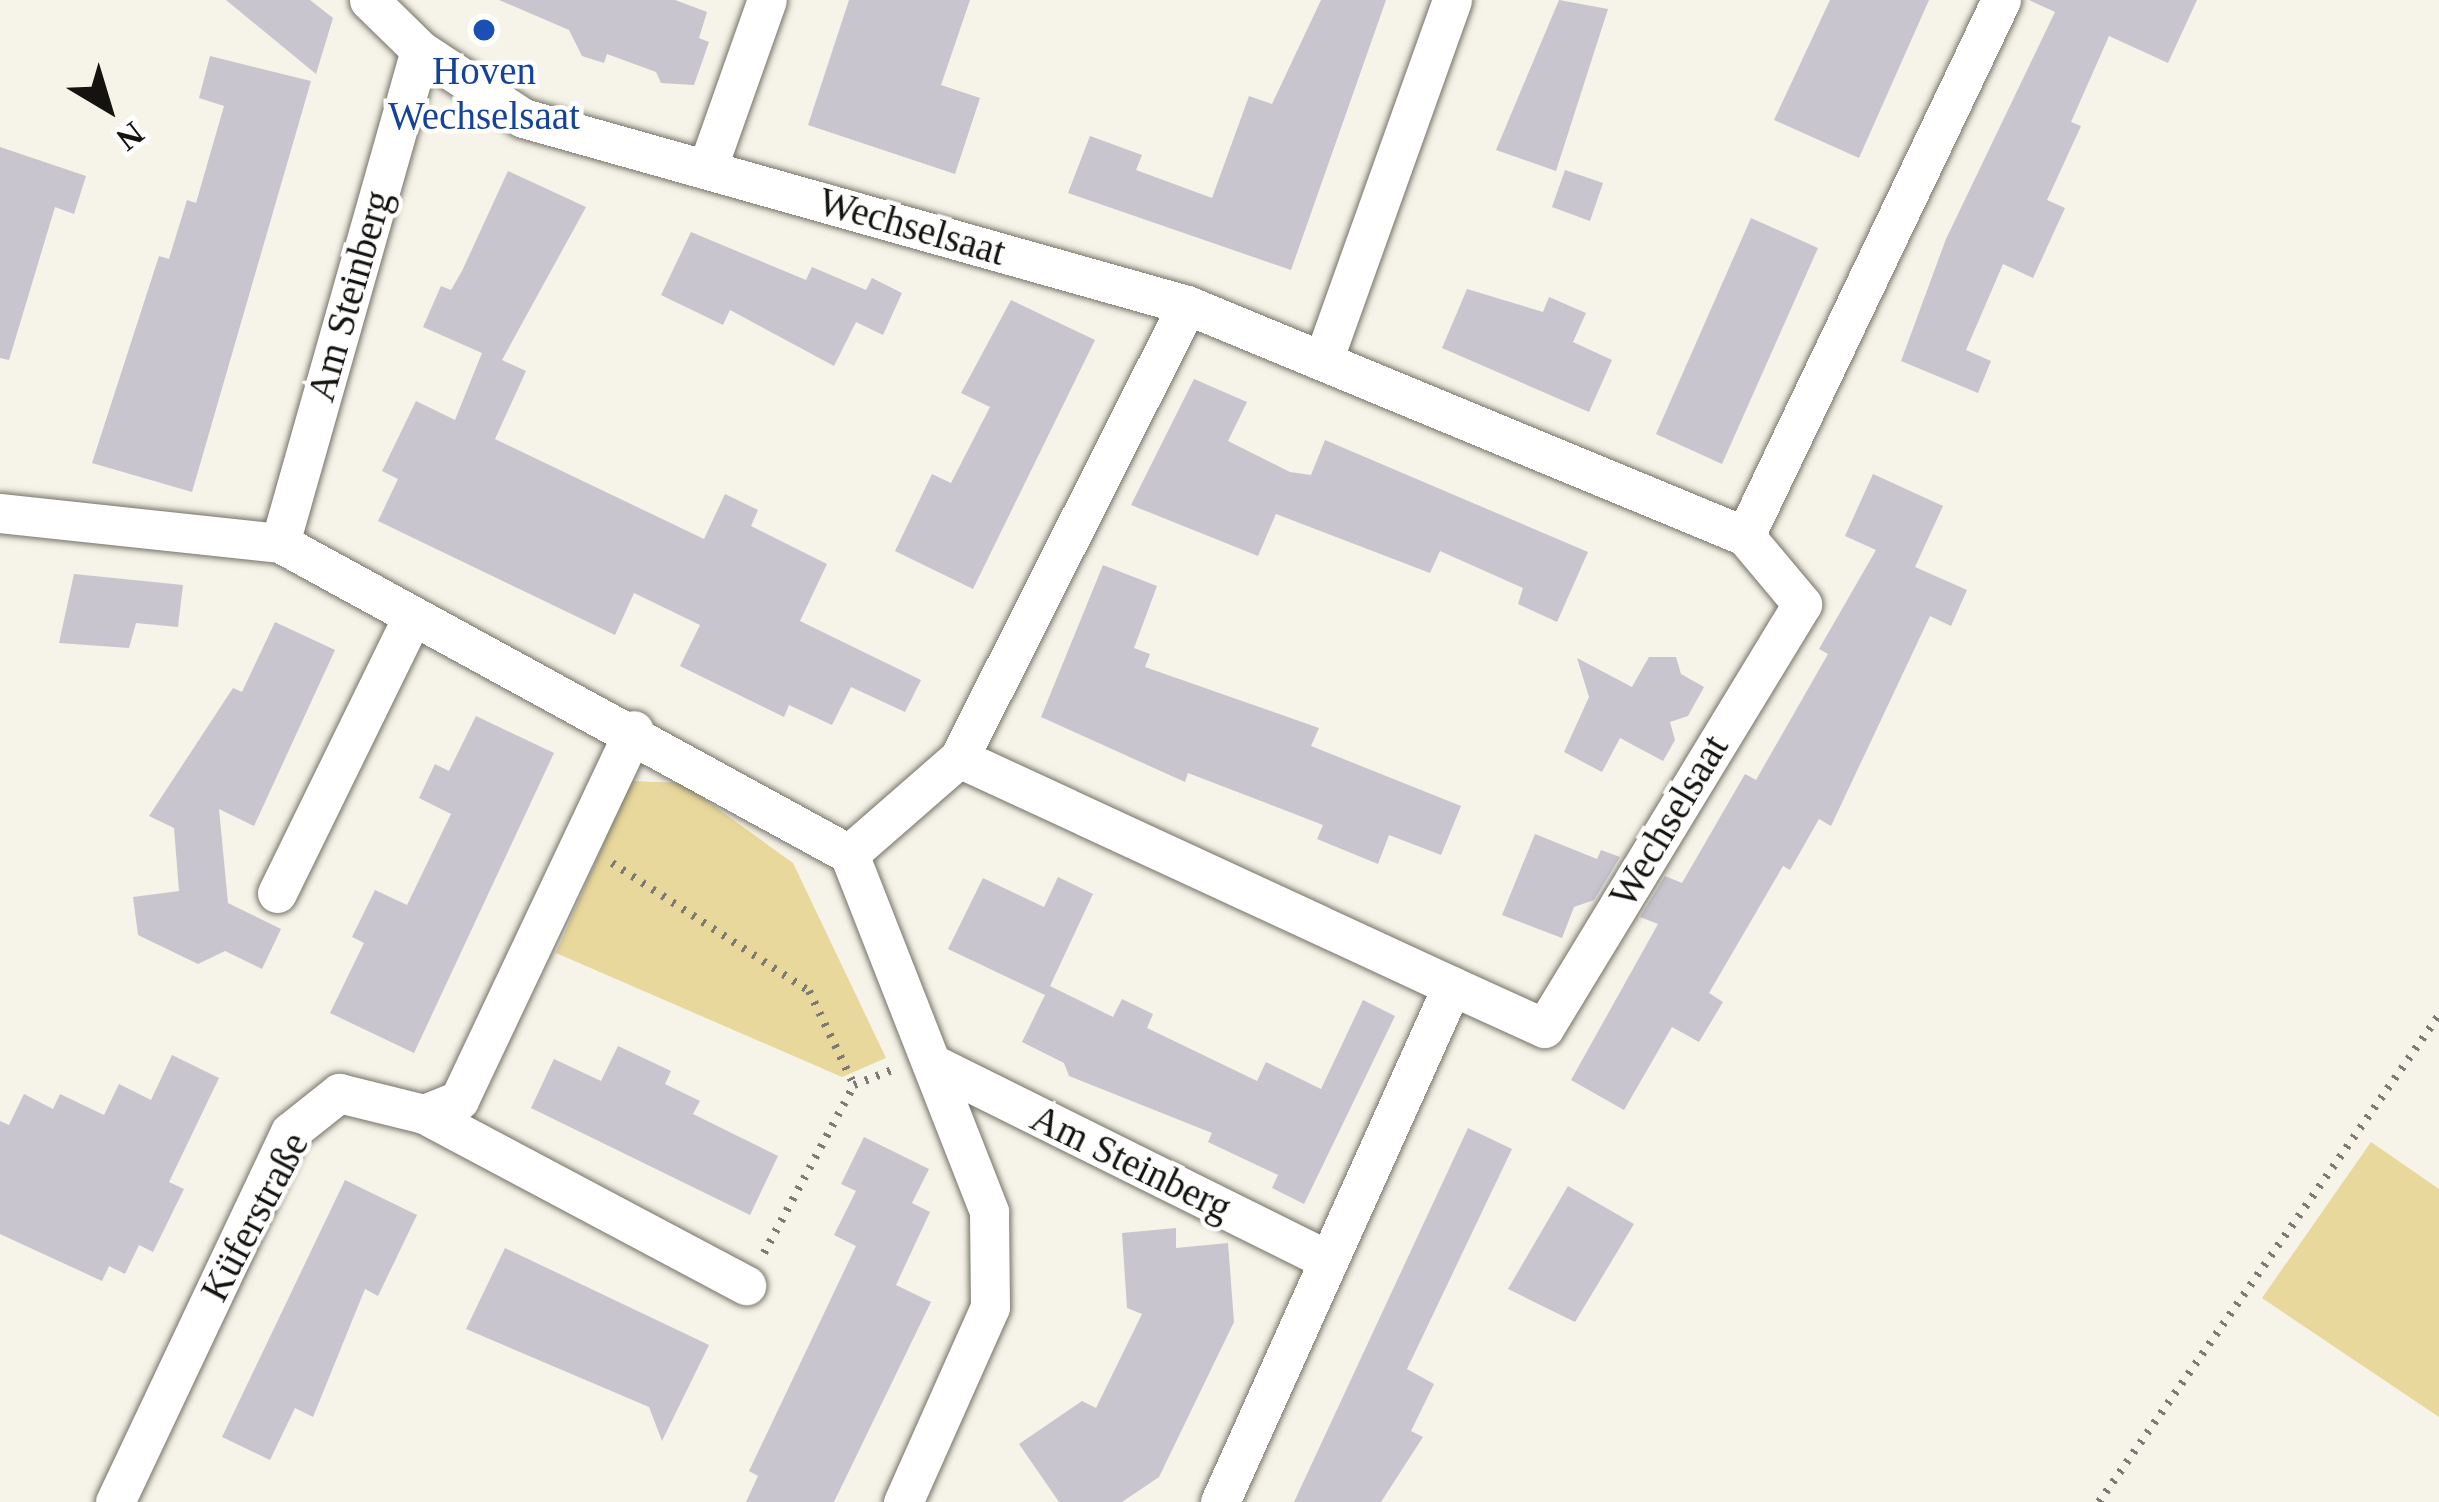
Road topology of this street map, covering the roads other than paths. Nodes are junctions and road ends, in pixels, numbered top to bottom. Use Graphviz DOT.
graph roads {
  1 [pos="369,0"];
  2 [pos="767,0"];
  3 [pos="1452,0"];
  4 [pos="2000,0"];
  5 [pos="421,50"];
  6 [pos="707,169"];
  7 [pos="1187,304"];
  8 [pos="1325,355"];
  9 [pos="0,513"];
  10 [pos="1744,536"];
  11 [pos="280,543"];
  12 [pos="412,618"];
  13 [pos="634,730"];
  14 [pos="959,758"];
  15 [pos="849,854"];
  16 [pos="277,893"];
  17 [pos="1452,986"];
  18 [pos="932,1061"];
  19 [pos="424,1114"];
  20 [pos="1325,1259"];
  21 [pos="746,1285"];
  22 [pos="115,1502"];
  23 [pos="903,1502"];
  24 [pos="1220,1502"];
  1 -- 5 [label="street, Wechselsaat"];
  2 -- 6 [label="street"];
  3 -- 8 [label="street"];
  4 -- 10 [label="street"];
  5 -- 6 [label="street, Wechselsaat"];
  5 -- 11 [label="street, Am Steinberg"];
  6 -- 7 [label="street, Wechselsaat"];
  7 -- 8 [label="street, Wechselsaat"];
  7 -- 14 [label="street"];
  8 -- 10 [label="street, Wechselsaat"];
  9 -- 11 [label="street"];
  10 -- 17 [label="street, Wechselsaat"];
  11 -- 12 [label="street"];
  12 -- 13 [label="street"];
  12 -- 16 [label="street"];
  13 -- 15 [label="street"];
  13 -- 19 [label="street"];
  14 -- 15 [label="street"];
  14 -- 17 [label="street, Wechselsaat"];
  15 -- 18 [label="street, Am Steinberg"];
  17 -- 20 [label="street"];
  18 -- 20 [label="street, Am Steinberg"];
  18 -- 23 [label="street, Am Steinberg"];
  19 -- 21 [label="street, Küferstraße"];
  19 -- 22 [label="street, Küferstraße"];
  20 -- 24 [label="street"];
}
